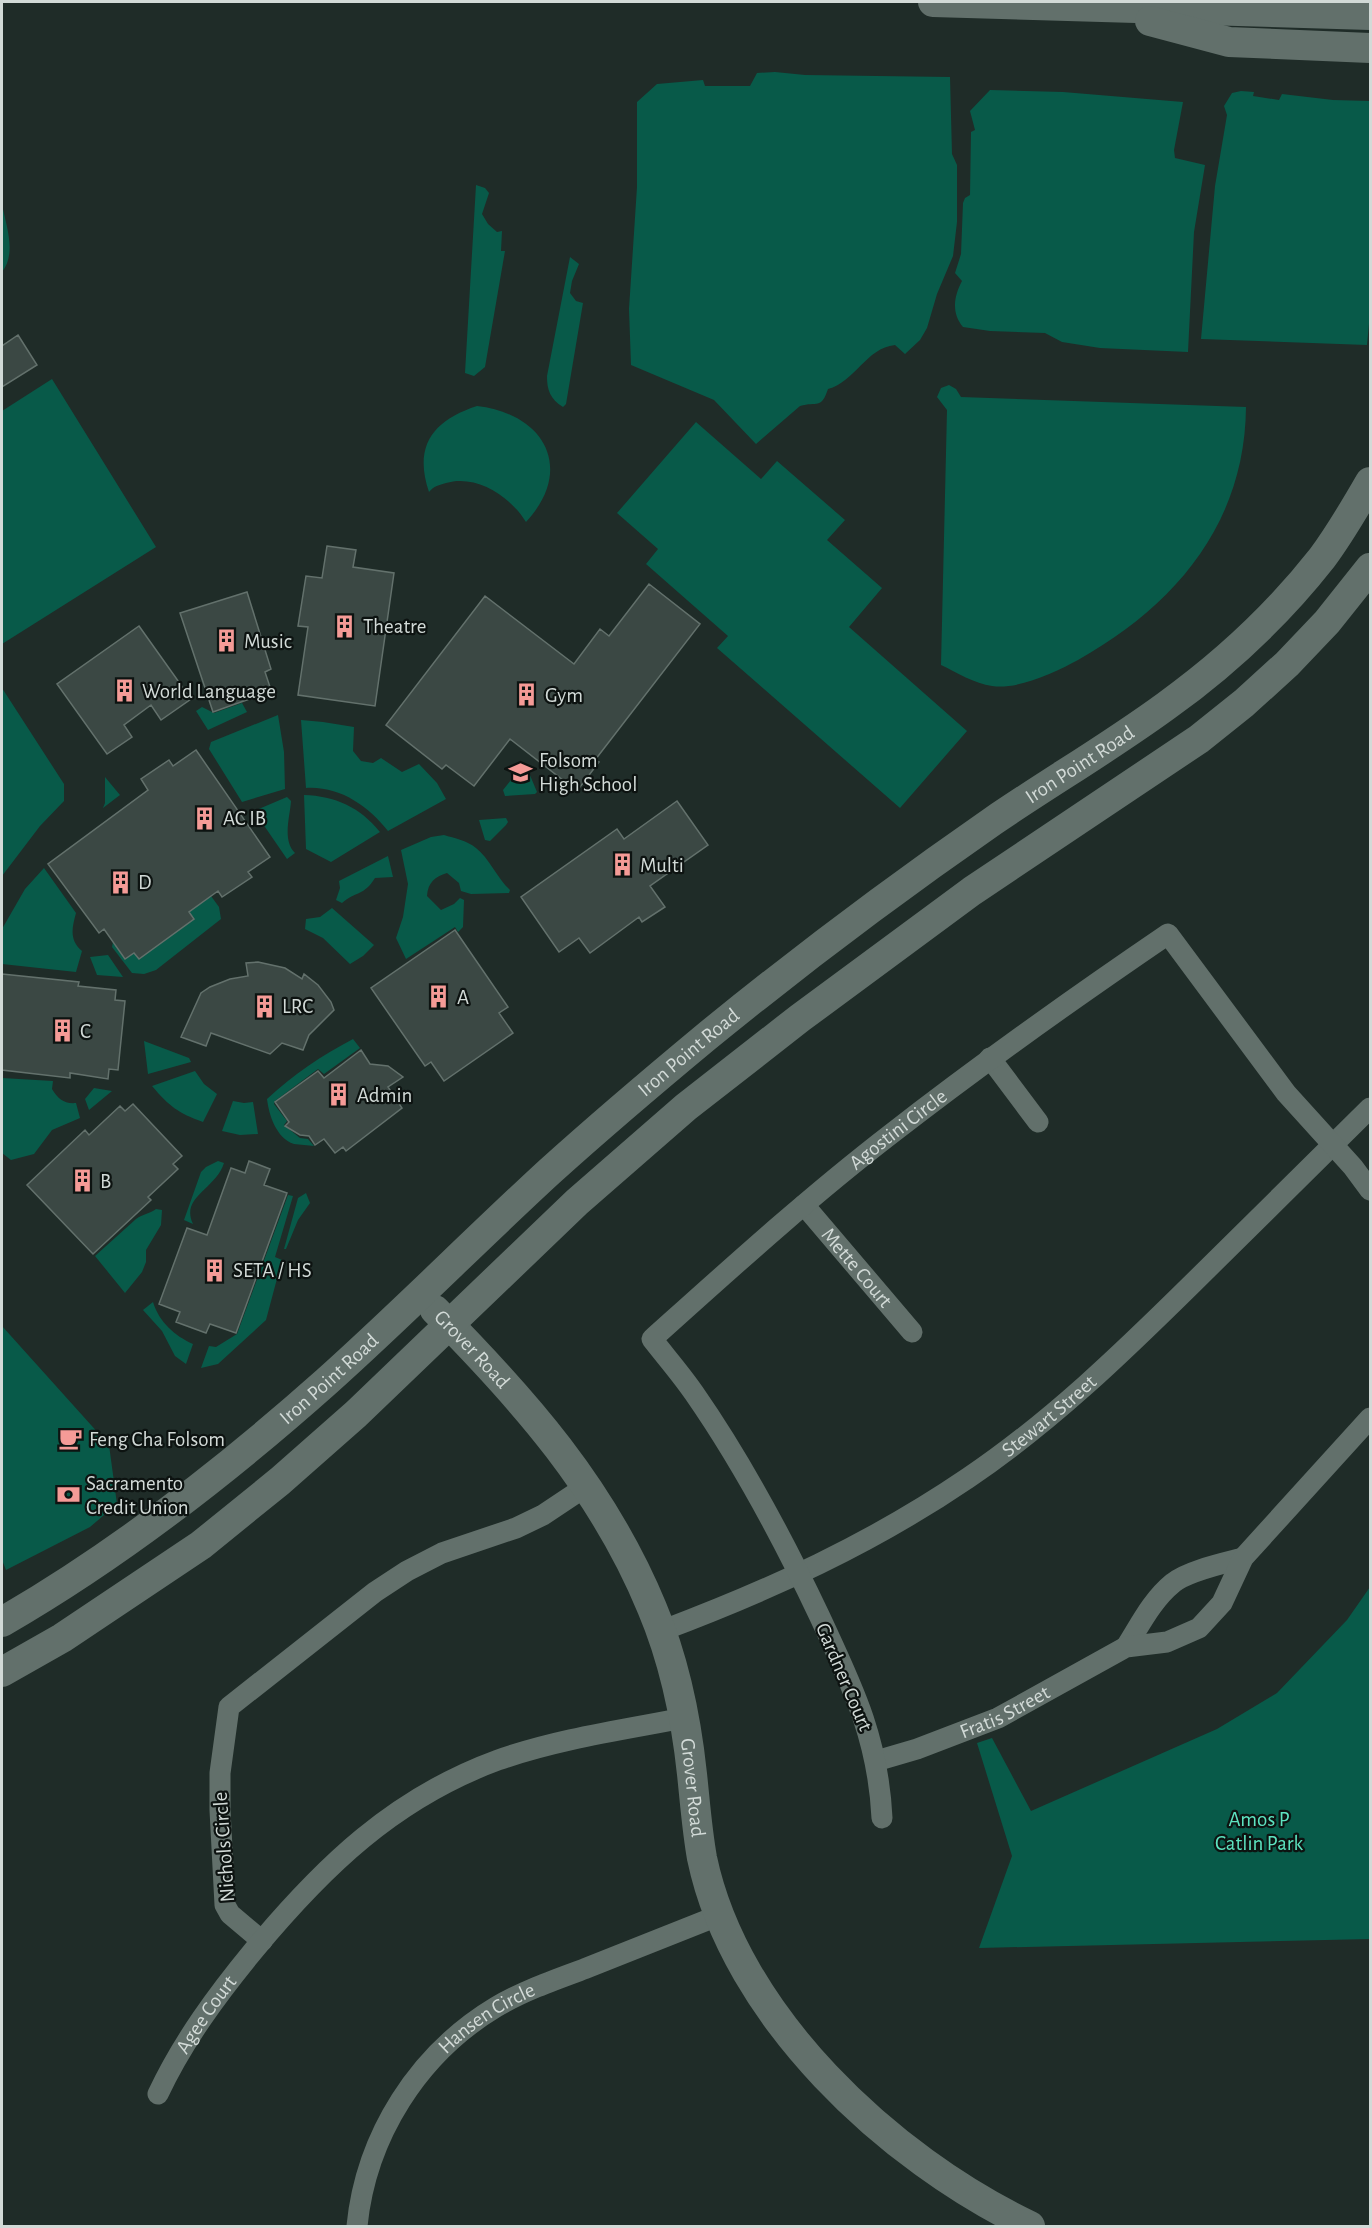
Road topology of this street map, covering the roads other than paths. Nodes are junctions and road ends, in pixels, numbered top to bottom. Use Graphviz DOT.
graph roads {
  1 [pos="933,2"];
  2 [pos="1116,9"];
  3 [pos="1371,15"];
  4 [pos="1371,48"];
  5 [pos="1371,482"];
  6 [pos="1371,568"];
  7 [pos="990,1058"];
  8 [pos="1371,1108"];
  9 [pos="1038,1122"];
  10 [pos="1333,1145"];
  11 [pos="1371,1190"];
  12 [pos="804,1205"];
  13 [pos="421,1295"];
  14 [pos="449,1324"];
  15 [pos="912,1332"];
  16 [pos="1371,1418"];
  17 [pos="588,1485"];
  18 [pos="1243,1558"];
  19 [pos="800,1575"];
  20 [pos="2,1622"];
  21 [pos="661,1631"];
  22 [pos="1126,1647"];
  23 [pos="2,1672"];
  24 [pos="684,1718"];
  25 [pos="876,1761"];
  26 [pos="882,1818"];
  27 [pos="720,1915"];
  28 [pos="262,1941"];
  29 [pos="158,2094"];
  30 [pos="357,2226"];
  31 [pos="1030,2226"];
  1 -- 2 [label="main road"];
  2 -- 3 [label="main road"];
  2 -- 4 [label="main road"];
  5 -- 13 [label="main road, Iron Point Road"];
  6 -- 14 [label="main road, Iron Point Road"];
  7 -- 9 [label="street"];
  7 -- 10 [label="street, Agostini Circle"];
  7 -- 12 [label="street, Agostini Circle"];
  8 -- 10 [label="street, Stewart Street"];
  10 -- 11 [label="street"];
  10 -- 19 [label="street, Stewart Street"];
  12 -- 15 [label="street, Mette Court"];
  12 -- 19 [label="street, Agostini Circle"];
  13 -- 14 [label="main road, Grover Road"];
  13 -- 20 [label="main road, Iron Point Road"];
  14 -- 17 [label="main road, Grover Road"];
  14 -- 23 [label="main road, Iron Point Road"];
  16 -- 18 [label="street, Fratis Street"];
  17 -- 21 [label="main road, Grover Road"];
  17 -- 28 [label="street, Nichols Circle"];
  18 -- 22 [label="street, Fratis Street"];
  18 -- 22 [label="street, Fratis Street"];
  19 -- 21 [label="street, Stewart Street"];
  19 -- 25 [label="street, Gardner Court"];
  21 -- 24 [label="main road, Grover Road"];
  22 -- 25 [label="street, Fratis Street"];
  24 -- 27 [label="main road, Grover Road"];
  24 -- 28 [label="street"];
  25 -- 26 [label="street, Gardner Court"];
  27 -- 30 [label="street, Hansen Circle"];
  27 -- 31 [label="main road, Grover Road"];
  28 -- 29 [label="street, Agee Court"];
}
